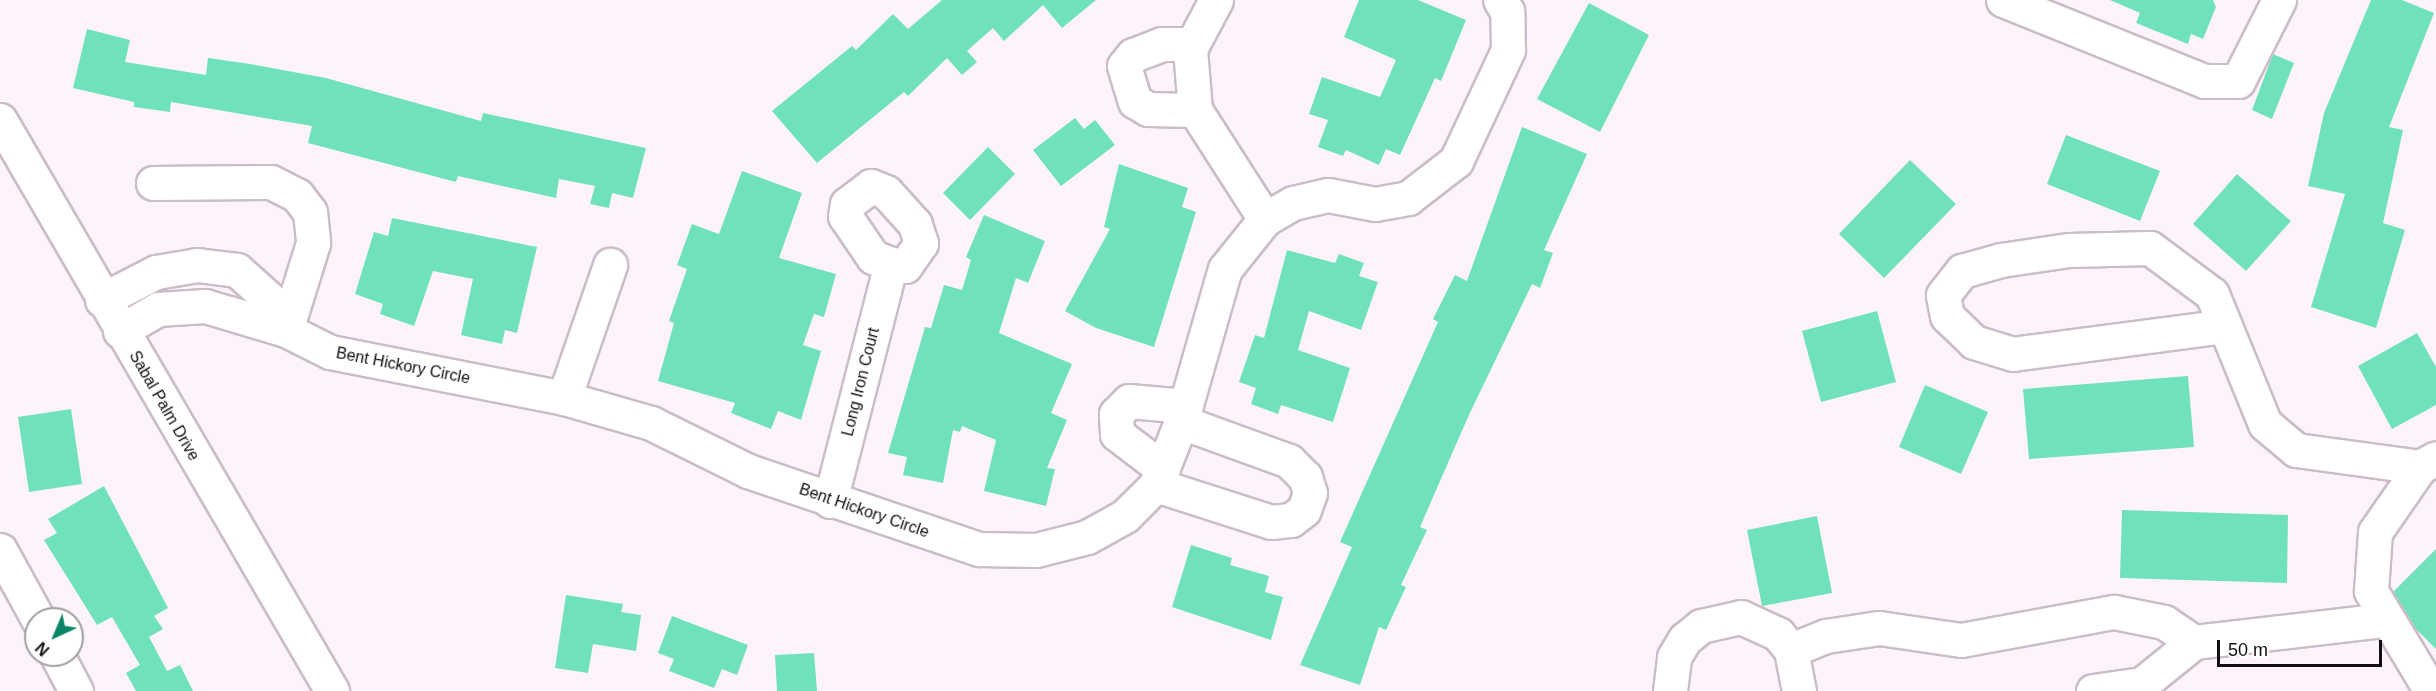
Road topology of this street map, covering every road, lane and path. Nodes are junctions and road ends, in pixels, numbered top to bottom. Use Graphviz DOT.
graph roads {
  1 [pos="1216,0"];
  2 [pos="1500,0"];
  3 [pos="2002,0"];
  4 [pos="2279,0"];
  5 [pos="1192,44"];
  6 [pos="1196,110"];
  7 [pos="0,120"];
  8 [pos="153,183"];
  9 [pos="1265,219"];
  10 [pos="891,264"];
  11 [pos="610,266"];
  12 [pos="102,300"];
  13 [pos="2225,326"];
  14 [pos="286,330"];
  15 [pos="120,331"];
  16 [pos="564,399"];
  17 [pos="1184,414"];
  18 [pos="2428,462"];
  19 [pos="1159,477"];
  20 [pos="830,501"];
  21 [pos="0,550"];
  22 [pos="31,607"];
  23 [pos="2385,620"];
  24 [pos="2194,642"];
  25 [pos="1791,650"];
  26 [pos="63,667"];
  27 [pos="76,691"];
  28 [pos="332,691"];
  29 [pos="1670,691"];
  30 [pos="1800,691"];
  31 [pos="2093,691"];
  32 [pos="2431,691"];
  1 -- 5 [label="street"];
  2 -- 9 [label="street, Bent Hickory Circle"];
  3 -- 4 [label="street"];
  5 -- 6 [label="street"];
  5 -- 6 [label="street"];
  6 -- 9 [label="street"];
  7 -- 12 [label="street, Sabal Palm Drive"];
  8 -- 14 [label="street"];
  9 -- 17 [label="street, Bent Hickory Circle"];
  10 -- 20 [label="street, Long Iron Court"];
  11 -- 16 [label="street"];
  12 -- 14 [label="street"];
  12 -- 15 [label="street, Sabal Palm Drive"];
  13 -- 13 [label="street"];
  13 -- 18 [label="street"];
  14 -- 15 [label="street, Bent Hickory Circle"];
  14 -- 16 [label="street, Bent Hickory Circle"];
  15 -- 28 [label="street, Sabal Palm Drive"];
  16 -- 20 [label="street, Bent Hickory Circle"];
  17 -- 19 [label="street, Bent Hickory Circle"];
  17 -- 19 [label="street"];
  17 -- 19 [label="street"];
  18 -- 23 [label="street"];
  19 -- 20 [label="street, Bent Hickory Circle"];
  21 -- 22 [label="street"];
  23 -- 24 [label="street"];
  23 -- 32 [label="street"];
  24 -- 25 [label="street"];
  24 -- 31 [label="street"];
  25 -- 29 [label="street"];
  25 -- 30 [label="street"];
  26 -- 27 [label="street"];
}
